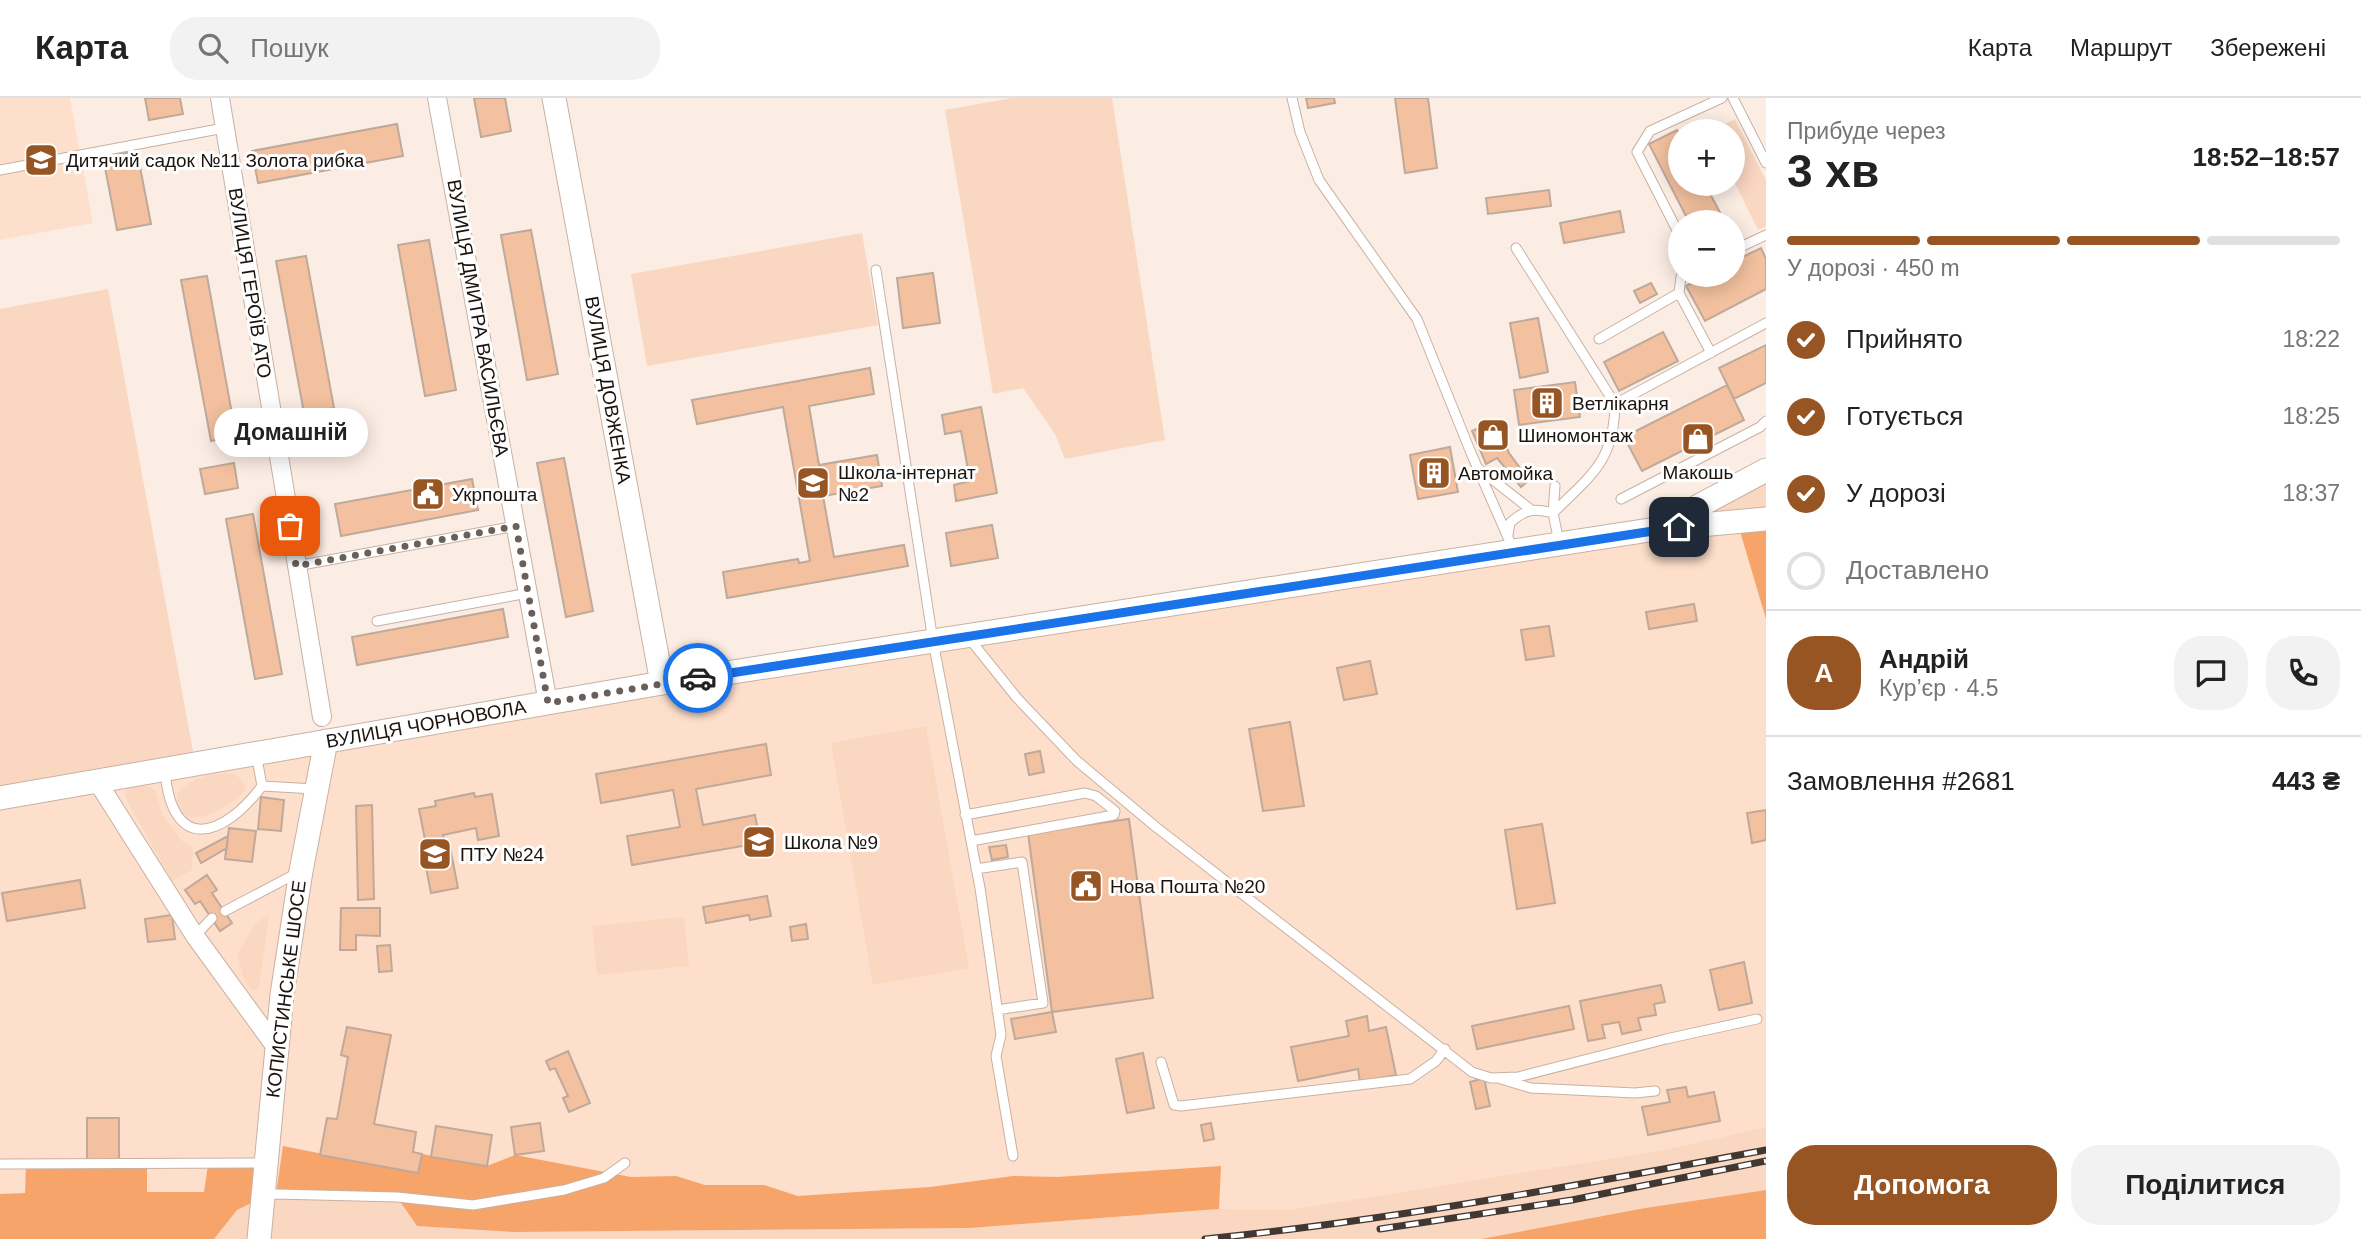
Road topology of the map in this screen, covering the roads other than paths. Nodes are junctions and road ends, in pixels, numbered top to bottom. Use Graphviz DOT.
graph roads {
  1 [pos="219,98"];
  2 [pos="437,98"];
  3 [pos="554,98"];
  4 [pos="1292,98"];
  5 [pos="1722,98"];
  6 [pos="1733,98"];
  7 [pos="224,128"];
  8 [pos="1766,163"];
  9 [pos="0,170"];
  10 [pos="1668,213"];
  11 [pos="1766,235"];
  12 [pos="1745,245"];
  13 [pos="1516,248"];
  14 [pos="876,270"];
  15 [pos="1680,287"];
  16 [pos="1679,293"];
  17 [pos="1766,323"];
  18 [pos="1599,339"];
  19 [pos="1710,353"];
  20 [pos="1615,404"];
  21 [pos="1766,421"];
  22 [pos="1478,468"];
  23 [pos="1766,470"];
  24 [pos="1555,486"];
  25 [pos="1621,499"];
  26 [pos="1530,509"];
  27 [pos="1553,513"];
  28 [pos="1766,519"];
  29 [pos="516,526"];
  30 [pos="1656,529"];
  31 [pos="1511,543"];
  32 [pos="1559,544"];
  33 [pos="296,566"];
  34 [pos="528,593"];
  35 [pos="377,621"];
  36 [pos="967,636"];
  37 [pos="933,641"];
  38 [pos="662,683"];
  39 [pos="548,703"];
  40 [pos="322,717"];
  41 [pos="326,741"];
  42 [pos="256,753"];
  43 [pos="165,769"];
  44 [pos="97,781"];
  45 [pos="262,786"];
  46 [pos="316,789"];
  47 [pos="0,798"];
  48 [pos="965,815"];
  49 [pos="971,841"];
  50 [pos="976,869"];
  51 [pos="301,871"];
  52 [pos="225,911"];
  53 [pos="212,918"];
  54 [pos="195,936"];
  55 [pos="997,1010"];
  56 [pos="1757,1018"];
  57 [pos="1445,1049"];
  58 [pos="278,1050"];
  59 [pos="1161,1062"];
  60 [pos="1498,1078"];
  61 [pos="1655,1091"];
  62 [pos="1013,1156"];
  63 [pos="266,1163"];
  64 [pos="625,1163"];
  65 [pos="0,1164"];
  66 [pos="262,1197"];
  67 [pos="259,1239"];
  1 -- 7 [label="street, ВУЛИЦЯ ГЕРОЇВ АТО"];
  2 -- 29 [label="street, ВУЛИЦЯ ДМИТРА ВАСИЛЬЄВА"];
  3 -- 38 [label="street, ВУЛИЦЯ ДОВЖЕНКА"];
  4 -- 22 [label="lane"];
  5 -- 10 [label="lane"];
  6 -- 8 [label="lane"];
  7 -- 9 [label="lane"];
  7 -- 33 [label="street, ВУЛИЦЯ ГЕРОЇВ АТО"];
  11 -- 12 [label="lane"];
  13 -- 20 [label="lane"];
  14 -- 37 [label="lane"];
  15 -- 16 [label="lane"];
  16 -- 18 [label="lane"];
  16 -- 19 [label="lane"];
  17 -- 19 [label="lane"];
  19 -- 20 [label="lane"];
  20 -- 27 [label="lane"];
  21 -- 25 [label="lane"];
  22 -- 26 [label="lane"];
  22 -- 31 [label="lane"];
  23 -- 30 [label="street"];
  24 -- 27 [label="lane"];
  26 -- 27 [label="lane"];
  26 -- 31 [label="lane"];
  27 -- 32 [label="lane"];
  28 -- 30 [label="street, ВУЛИЦЯ ЧОРНОВОЛА"];
  29 -- 33 [label="lane"];
  29 -- 34 [label="street, ВУЛИЦЯ ДМИТРА ВАСИЛЬЄВА"];
  30 -- 32 [label="street, ВУЛИЦЯ ЧОРНОВОЛА"];
  31 -- 32 [label="street, ВУЛИЦЯ ЧОРНОВОЛА"];
  31 -- 36 [label="street, ВУЛИЦЯ ЧОРНОВОЛА"];
  33 -- 40 [label="street, ВУЛИЦЯ ГЕРОЇВ АТО"];
  34 -- 35 [label="lane"];
  34 -- 39 [label="street, ВУЛИЦЯ ДМИТРА ВАСИЛЬЄВА"];
  36 -- 37 [label="street, ВУЛИЦЯ ЧОРНОВОЛА"];
  36 -- 57 [label="lane"];
  37 -- 38 [label="street, ВУЛИЦЯ ЧОРНОВОЛА"];
  37 -- 48 [label="lane"];
  38 -- 39 [label="street, ВУЛИЦЯ ЧОРНОВОЛА"];
  39 -- 41 [label="street, ВУЛИЦЯ ЧОРНОВОЛА"];
  41 -- 42 [label="street, ВУЛИЦЯ ЧОРНОВОЛА"];
  41 -- 46 [label="street, КОПИСТИНСЬКЕ ШОСЕ"];
  42 -- 43 [label="street, ВУЛИЦЯ ЧОРНОВОЛА"];
  42 -- 45 [label="lane"];
  43 -- 44 [label="street, ВУЛИЦЯ ЧОРНОВОЛА"];
  43 -- 45 [label="lane"];
  44 -- 47 [label="street, ВУЛИЦЯ ЧОРНОВОЛА"];
  44 -- 54 [label="street"];
  45 -- 46 [label="lane"];
  46 -- 51 [label="street, КОПИСТИНСЬКЕ ШОСЕ"];
  48 -- 49 [label="lane"];
  48 -- 49 [label="lane"];
  49 -- 50 [label="lane"];
  50 -- 55 [label="lane"];
  50 -- 55 [label="lane"];
  51 -- 52 [label="lane"];
  51 -- 58 [label="street, КОПИСТИНСЬКЕ ШОСЕ"];
  53 -- 54 [label="lane"];
  54 -- 58 [label="street"];
  55 -- 62 [label="lane"];
  56 -- 60 [label="lane"];
  57 -- 59 [label="lane"];
  57 -- 60 [label="lane"];
  58 -- 63 [label="street, КОПИСТИНСЬКЕ ШОСЕ"];
  60 -- 61 [label="lane"];
  63 -- 65 [label="lane"];
  63 -- 66 [label="street, КОПИСТИНСЬКЕ ШОСЕ"];
  64 -- 66 [label="lane"];
  66 -- 67 [label="street, КОПИСТИНСЬКЕ ШОСЕ"];
}
